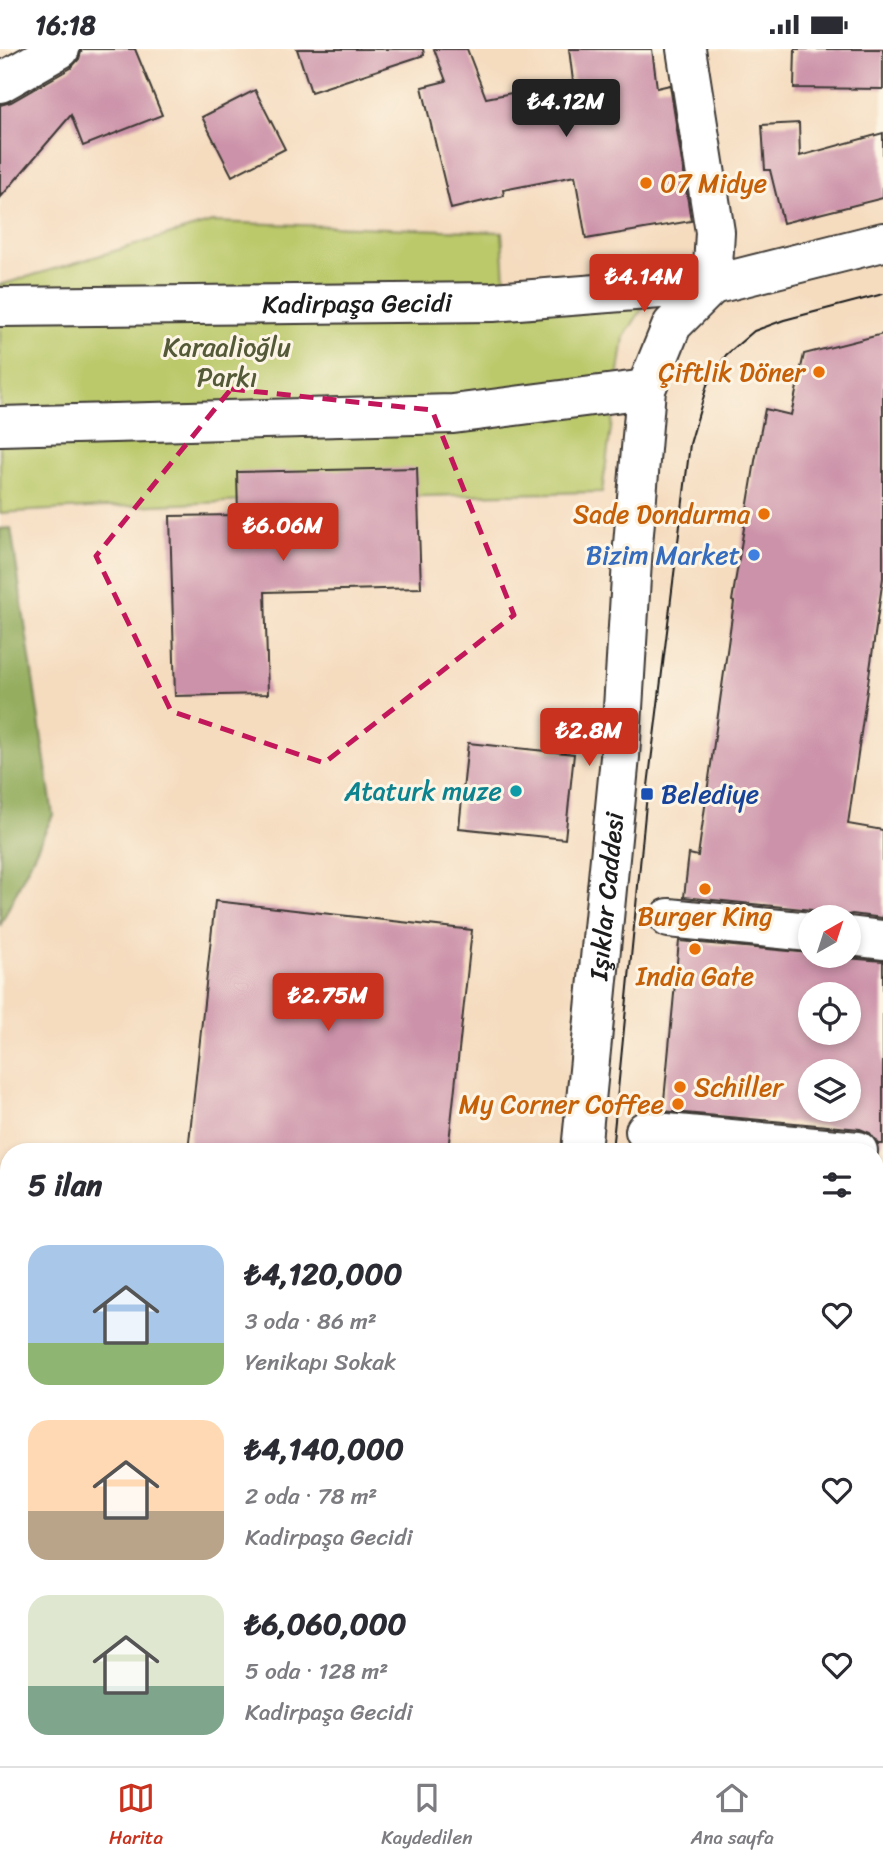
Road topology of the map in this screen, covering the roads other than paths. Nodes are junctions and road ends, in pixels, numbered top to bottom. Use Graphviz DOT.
graph roads {
  1 [pos="60,49"];
  2 [pos="686,49"];
  3 [pos="0,83"];
  4 [pos="883,242"];
  5 [pos="712,285"];
  6 [pos="0,307"];
  7 [pos="646,389"];
  8 [pos="0,426"];
  9 [pos="669,918"];
  10 [pos="798,931"];
  11 [pos="861,937"];
  12 [pos="883,940"];
  13 [pos="645,1131"];
  14 [pos="582,1143"];
  15 [pos="773,1143"];
  1 -- 3 [label="street"];
  2 -- 5 [label="street"];
  4 -- 5 [label="street, Kadirpaşa Gecidi"];
  5 -- 6 [label="street, Kadirpaşa Gecidi"];
  5 -- 7 [label="street, Işıklar Caddesi"];
  7 -- 8 [label="street"];
  7 -- 14 [label="street, Işıklar Caddesi"];
  9 -- 10 [label="street"];
  11 -- 12 [label="street"];
  13 -- 15 [label="street"];
}
